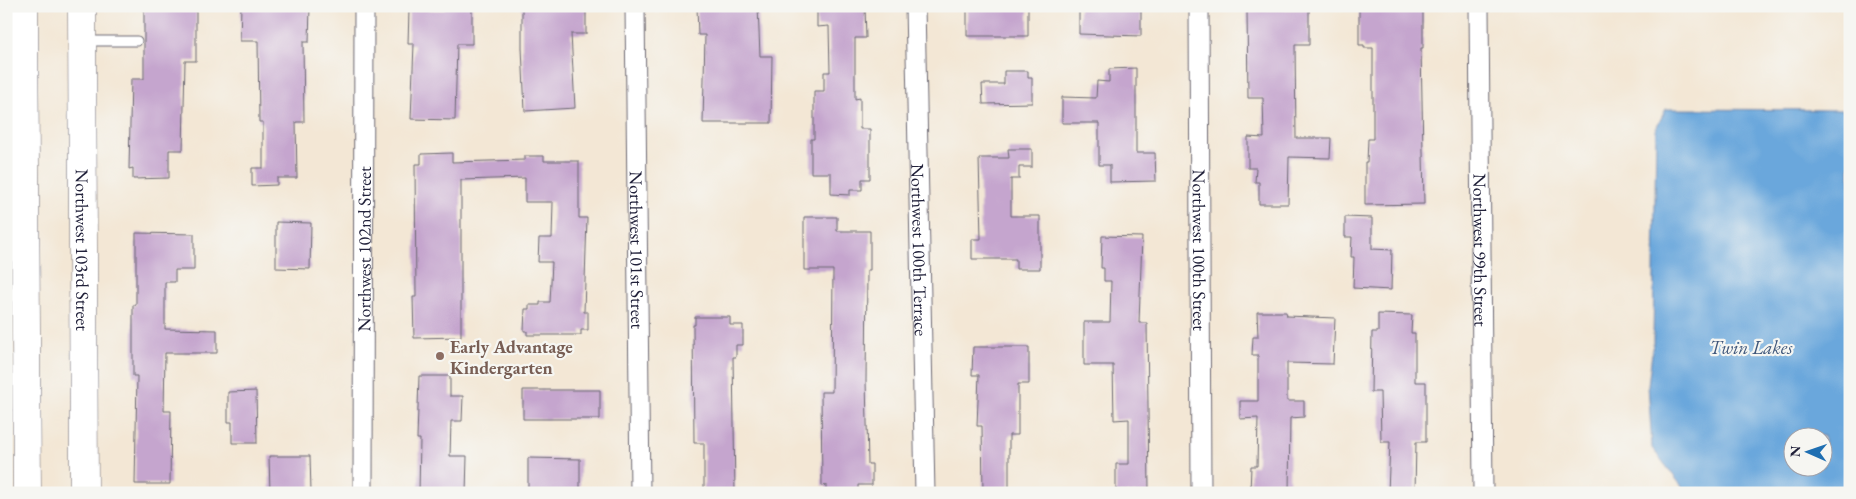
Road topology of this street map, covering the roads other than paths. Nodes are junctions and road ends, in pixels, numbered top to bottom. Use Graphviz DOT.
graph roads {
  1 [pos="24,6"];
  2 [pos="82,6"];
  3 [pos="364,6"];
  4 [pos="634,6"];
  5 [pos="915,6"];
  6 [pos="1199,6"];
  7 [pos="1479,6"];
  8 [pos="137,41"];
  9 [pos="82,42"];
  10 [pos="16,292"];
  11 [pos="27,493"];
  12 [pos="84,493"];
  13 [pos="364,493"];
  14 [pos="640,493"];
  15 [pos="925,493"];
  16 [pos="1201,493"];
  17 [pos="1483,493"];
  1 -- 10 [label="main road"];
  2 -- 9 [label="main road, Northwest 103rd Street"];
  3 -- 13 [label="street, Northwest 102nd Street"];
  4 -- 14 [label="street, Northwest 101st Street"];
  5 -- 15 [label="street, Northwest 100th Terrace"];
  6 -- 16 [label="street, Northwest 100th Street"];
  7 -- 17 [label="street, Northwest 99th Street"];
  8 -- 9 [label="lane"];
  9 -- 12 [label="main road, Northwest 103rd Street"];
  10 -- 11 [label="main road"];
}
